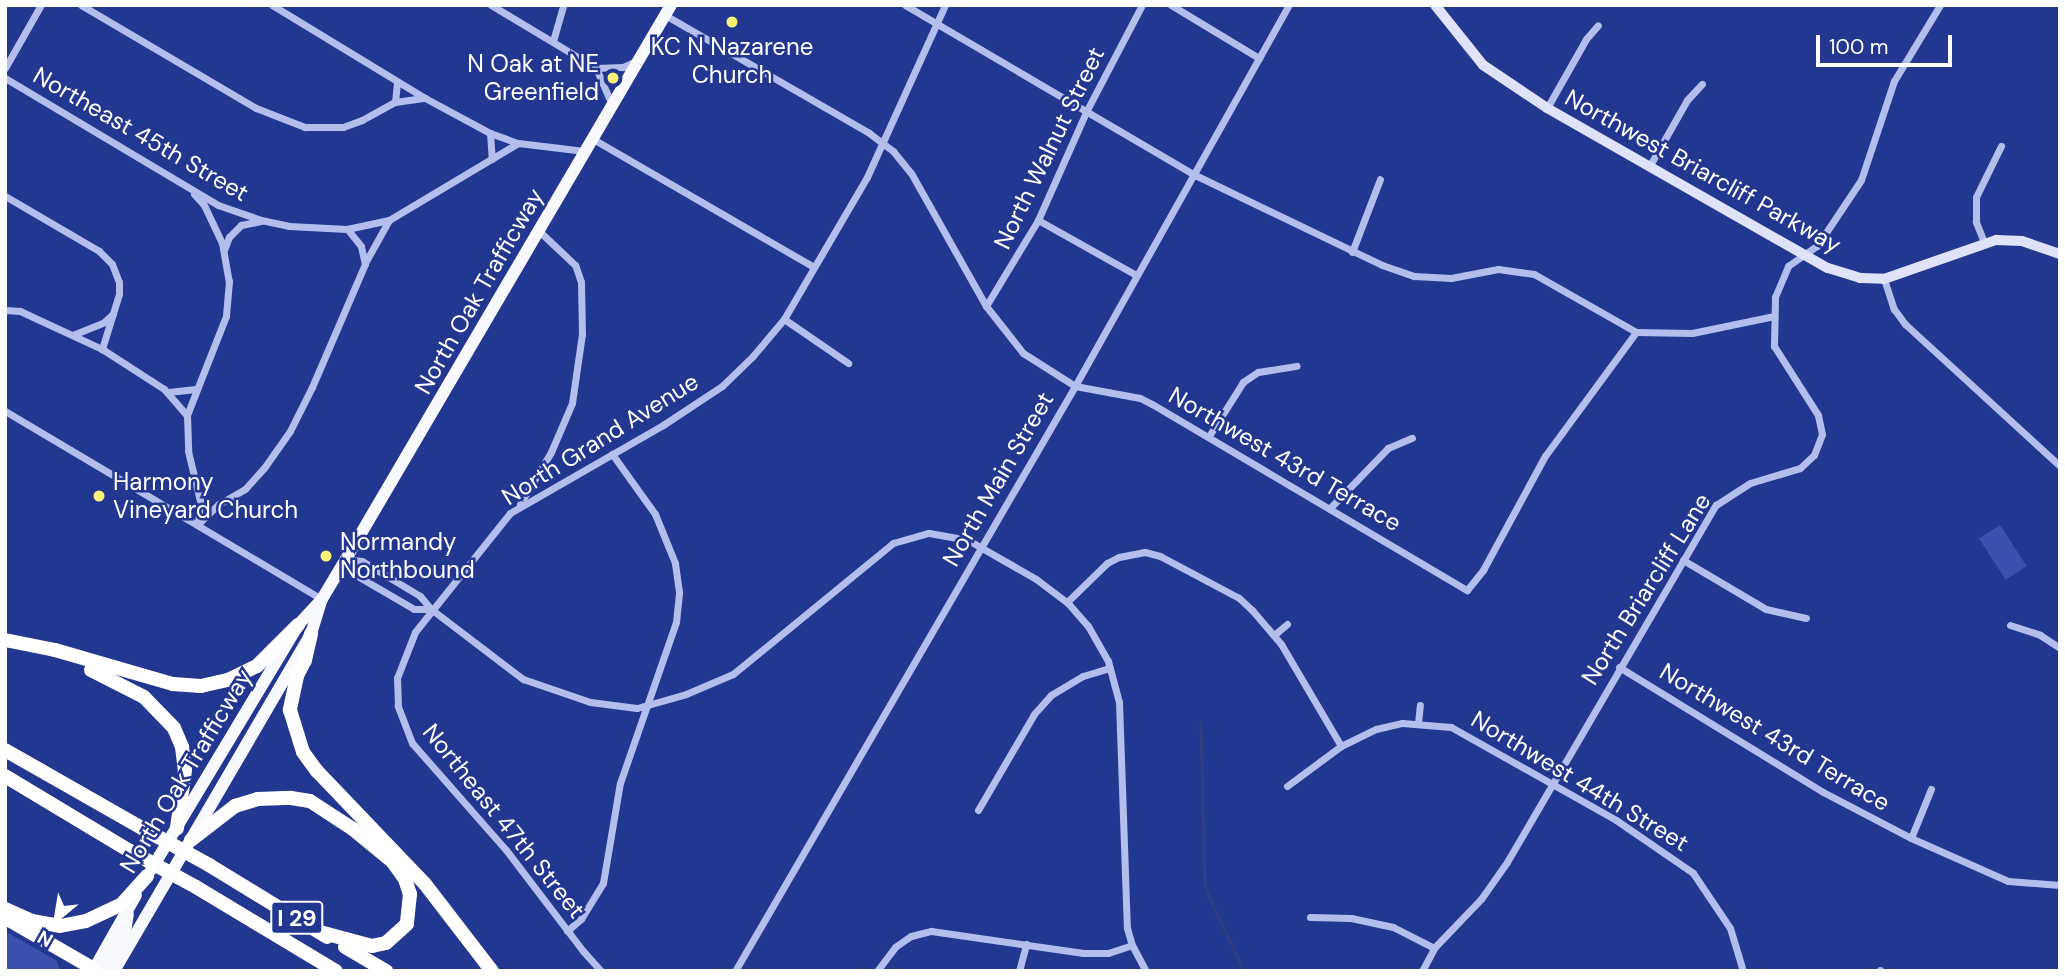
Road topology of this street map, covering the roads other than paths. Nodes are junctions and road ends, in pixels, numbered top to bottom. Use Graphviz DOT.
graph roads {
  1 [pos="41,5"];
  2 [pos="81,5"];
  3 [pos="271,5"];
  4 [pos="491,5"];
  5 [pos="563,5"];
  6 [pos="905,5"];
  7 [pos="944,5"];
  8 [pos="1142,5"];
  9 [pos="1171,5"];
  10 [pos="1289,5"];
  11 [pos="1435,5"];
  12 [pos="1940,5"];
  13 [pos="668,10"];
  14 [pos="935,24"];
  15 [pos="1598,25"];
  16 [pos="552,41"];
  17 [pos="1259,58"];
  18 [pos="640,60"];
  19 [pos="5,68"];
  20 [pos="596,68"];
  21 [pos="5,78"];
  22 [pos="397,82"];
  23 [pos="1702,84"];
  24 [pos="425,98"];
  25 [pos="395,102"];
  26 [pos="612,106"];
  27 [pos="1547,108"];
  28 [pos="1087,110"];
  29 [pos="490,133"];
  30 [pos="593,139"];
  31 [pos="519,143"];
  32 [pos="883,143"];
  33 [pos="2001,146"];
  34 [pos="586,151"];
  35 [pos="492,159"];
  36 [pos="1649,167"];
  37 [pos="1195,176"];
  38 [pos="1380,179"];
  39 [pos="189,188"];
  40 [pos="5,196"];
  41 [pos="261,220"];
  42 [pos="389,220"];
  43 [pos="1038,220"];
  44 [pos="347,229"];
  45 [pos="539,231"];
  46 [pos="1984,242"];
  47 [pos="224,251"];
  48 [pos="1352,252"];
  49 [pos="2060,254"];
  50 [pos="1803,255"];
  51 [pos="365,264"];
  52 [pos="814,267"];
  53 [pos="1136,275"];
  54 [pos="1884,279"];
  55 [pos="986,306"];
  56 [pos="5,310"];
  57 [pos="114,313"];
  58 [pos="1773,316"];
  59 [pos="784,319"];
  60 [pos="1636,332"];
  61 [pos="75,334"];
  62 [pos="102,349"];
  63 [pos="848,363"];
  64 [pos="1297,366"];
  65 [pos="1075,386"];
  66 [pos="196,389"];
  67 [pos="168,393"];
  68 [pos="5,411"];
  69 [pos="187,415"];
  70 [pos="1209,436"];
  71 [pos="1412,438"];
  72 [pos="612,454"];
  73 [pos="2060,466"];
  74 [pos="536,478"];
  75 [pos="547,490"];
  76 [pos="200,501"];
  77 [pos="518,506"];
  78 [pos="214,508"];
  79 [pos="1331,508"];
  80 [pos="198,524"];
  81 [pos="981,547"];
  82 [pos="346,559"];
  83 [pos="1683,560"];
  84 [pos="322,598"];
  85 [pos="1067,603"];
  86 [pos="431,609"];
  87 [pos="1805,618"];
  88 [pos="1287,624"];
  89 [pos="298,625"];
  90 [pos="2010,625"];
  91 [pos="310,634"];
  92 [pos="1274,635"];
  93 [pos="5,640"];
  94 [pos="5,647"];
  95 [pos="2060,648"];
  96 [pos="1619,667"];
  97 [pos="1110,668"];
  98 [pos="653,689"];
  99 [pos="663,702"];
  100 [pos="1420,705"];
  101 [pos="648,706"];
  102 [pos="634,708"];
  103 [pos="643,719"];
  104 [pos="1418,723"];
  105 [pos="5,741"];
  106 [pos="1341,746"];
  107 [pos="5,750"];
  108 [pos="5,776"];
  109 [pos="53,779"];
  110 [pos="5,781"];
  111 [pos="1552,783"];
  112 [pos="22,786"];
  113 [pos="1287,786"];
  114 [pos="1931,789"];
  115 [pos="978,810"];
  116 [pos="177,828"];
  117 [pos="1911,838"];
  118 [pos="191,840"];
  119 [pos="148,876"];
  120 [pos="2060,885"];
  121 [pos="5,909"];
  122 [pos="5,917"];
  123 [pos="1310,917"];
  124 [pos="567,931"];
  125 [pos="320,932"];
  126 [pos="1026,944"];
  127 [pos="1132,946"];
  128 [pos="1434,947"];
  129 [pos="96,970"];
  130 [pos="114,971"];
  131 [pos="337,971"];
  132 [pos="386,971"];
  133 [pos="492,971"];
  134 [pos="601,971"];
  135 [pos="736,971"];
  136 [pos="877,971"];
  137 [pos="1019,971"];
  138 [pos="1146,971"];
  139 [pos="1422,971"];
  140 [pos="1743,971"];
  1 -- 19 [label="street"];
  2 -- 25 [label="street"];
  3 -- 22 [label="street"];
  4 -- 16 [label="street"];
  5 -- 16 [label="street"];
  6 -- 14 [label="street"];
  7 -- 14 [label="street, North Grand Avenue"];
  8 -- 28 [label="street, North Walnut Street"];
  9 -- 17 [label="street"];
  10 -- 17 [label="street, North Main Street"];
  11 -- 27 [label="main road, Northwest Briarcliff Parkway"];
  12 -- 50 [label="street, North Briarcliff Lane"];
  13 -- 18 [label="main road, North Oak Trafficway"];
  13 -- 32 [label="street"];
  14 -- 28 [label="street"];
  14 -- 32 [label="street, North Grand Avenue"];
  15 -- 27 [label="street"];
  16 -- 20 [label="street"];
  17 -- 37 [label="street, North Main Street"];
  18 -- 20 [label="street"];
  18 -- 26 [label="main road, North Oak Trafficway"];
  20 -- 26 [label="street"];
  21 -- 39 [label="street, Northeast 45th Street"];
  22 -- 24 [label="street"];
  22 -- 25 [label="street"];
  23 -- 36 [label="street"];
  24 -- 25 [label="street"];
  24 -- 29 [label="street"];
  26 -- 30 [label="main road, North Oak Trafficway"];
  27 -- 36 [label="main road, Northwest Briarcliff Parkway"];
  28 -- 37 [label="street"];
  28 -- 43 [label="street, North Walnut Street"];
  29 -- 31 [label="street"];
  29 -- 35 [label="street"];
  30 -- 34 [label="main road, North Oak Trafficway"];
  30 -- 52 [label="street"];
  31 -- 34 [label="street"];
  31 -- 35 [label="street, Northeast 45th Street"];
  32 -- 52 [label="street, North Grand Avenue"];
  32 -- 55 [label="street"];
  33 -- 46 [label="street"];
  34 -- 45 [label="main road, North Oak Trafficway"];
  35 -- 42 [label="street, Northeast 45th Street"];
  36 -- 50 [label="main road, Northwest Briarcliff Parkway"];
  37 -- 48 [label="street"];
  37 -- 53 [label="street, North Main Street"];
  38 -- 48 [label="street"];
  39 -- 41 [label="street, Northeast 45th Street"];
  39 -- 47 [label="street"];
  40 -- 57 [label="street"];
  41 -- 44 [label="street, Northeast 45th Street"];
  41 -- 47 [label="street"];
  42 -- 44 [label="street, Northeast 45th Street"];
  42 -- 51 [label="street"];
  43 -- 53 [label="street"];
  43 -- 55 [label="street, North Walnut Street"];
  44 -- 51 [label="street"];
  45 -- 74 [label="street"];
  45 -- 82 [label="main road, North Oak Trafficway"];
  46 -- 49 [label="main road, Northwest Briarcliff Parkway"];
  46 -- 54 [label="main road, Northwest Briarcliff Parkway"];
  47 -- 66 [label="street"];
  48 -- 60 [label="street"];
  50 -- 54 [label="main road, Northwest Briarcliff Parkway"];
  50 -- 58 [label="street, North Briarcliff Lane"];
  51 -- 78 [label="street"];
  52 -- 59 [label="street, North Grand Avenue"];
  53 -- 65 [label="street, North Main Street"];
  54 -- 73 [label="street"];
  55 -- 65 [label="street"];
  56 -- 61 [label="street"];
  57 -- 61 [label="street"];
  57 -- 62 [label="street"];
  58 -- 60 [label="street"];
  58 -- 83 [label="street, North Briarcliff Lane"];
  59 -- 63 [label="street"];
  59 -- 72 [label="street, North Grand Avenue"];
  60 -- 79 [label="street, Northwest 43rd Terrace"];
  61 -- 62 [label="street"];
  62 -- 67 [label="street"];
  64 -- 70 [label="street"];
  65 -- 70 [label="street, Northwest 43rd Terrace"];
  65 -- 81 [label="street, North Main Street"];
  66 -- 67 [label="street"];
  66 -- 69 [label="street"];
  67 -- 69 [label="street"];
  68 -- 80 [label="street"];
  69 -- 76 [label="street"];
  70 -- 79 [label="street, Northwest 43rd Terrace"];
  71 -- 79 [label="street"];
  72 -- 75 [label="street, North Grand Avenue"];
  72 -- 98 [label="street"];
  74 -- 75 [label="street"];
  74 -- 77 [label="street"];
  75 -- 77 [label="street, North Grand Avenue"];
  76 -- 78 [label="street"];
  76 -- 80 [label="street"];
  77 -- 86 [label="street, North Grand Avenue"];
  78 -- 80 [label="street"];
  80 -- 84 [label="street"];
  81 -- 85 [label="street"];
  81 -- 99 [label="street"];
  81 -- 135 [label="street, North Main Street"];
  82 -- 84 [label="main road, North Oak Trafficway"];
  82 -- 86 [label="street"];
  82 -- 86 [label="street"];
  83 -- 87 [label="street"];
  83 -- 96 [label="street, North Briarcliff Lane"];
  84 -- 89 [label="main road, North Oak Trafficway"];
  84 -- 91 [label="main road, North Oak Trafficway"];
  85 -- 92 [label="street"];
  85 -- 97 [label="street"];
  86 -- 102 [label="street"];
  86 -- 124 [label="street, Northeast 47th Street"];
  88 -- 92 [label="street"];
  89 -- 93 [label="highway"];
  89 -- 116 [label="main road, North Oak Trafficway"];
  90 -- 95 [label="street"];
  91 -- 118 [label="main road, North Oak Trafficway"];
  91 -- 133 [label="highway"];
  92 -- 106 [label="street"];
  94 -- 116 [label="highway"];
  96 -- 111 [label="street, North Briarcliff Lane"];
  96 -- 117 [label="street, Northwest 43rd Terrace"];
  97 -- 115 [label="street"];
  97 -- 127 [label="street"];
  98 -- 99 [label="street"];
  98 -- 101 [label="street"];
  99 -- 101 [label="street"];
  100 -- 104 [label="street"];
  101 -- 102 [label="street"];
  101 -- 103 [label="street"];
  102 -- 103 [label="street"];
  103 -- 124 [label="street"];
  104 -- 106 [label="street, Northwest 44th Street"];
  104 -- 111 [label="street, Northwest 44th Street"];
  105 -- 109 [label="highway"];
  106 -- 113 [label="street, Northwest 44th Street"];
  107 -- 109 [label="highway, I 29"];
  108 -- 112 [label="highway, I 29"];
  109 -- 125 [label="highway, I 29, bridge"];
  110 -- 112 [label="highway"];
  111 -- 128 [label="street, North Briarcliff Lane"];
  111 -- 140 [label="street, Northwest 44th Street"];
  112 -- 131 [label="highway, I 29, bridge"];
  114 -- 117 [label="street, Northwest 43rd Terrace"];
  116 -- 119 [label="main road, North Oak Trafficway"];
  117 -- 120 [label="street, Northwest 43rd Terrace"];
  118 -- 125 [label="highway"];
  118 -- 130 [label="main road, North Oak Trafficway"];
  119 -- 121 [label="highway"];
  119 -- 129 [label="main road, North Oak Trafficway"];
  122 -- 129 [label="highway"];
  123 -- 128 [label="street"];
  124 -- 134 [label="street, Northeast 47th Street"];
  125 -- 132 [label="highway, I 29"];
  126 -- 127 [label="street"];
  126 -- 136 [label="street"];
  126 -- 137 [label="street"];
  127 -- 138 [label="street"];
  128 -- 139 [label="street, North Briarcliff Lane"];
}
